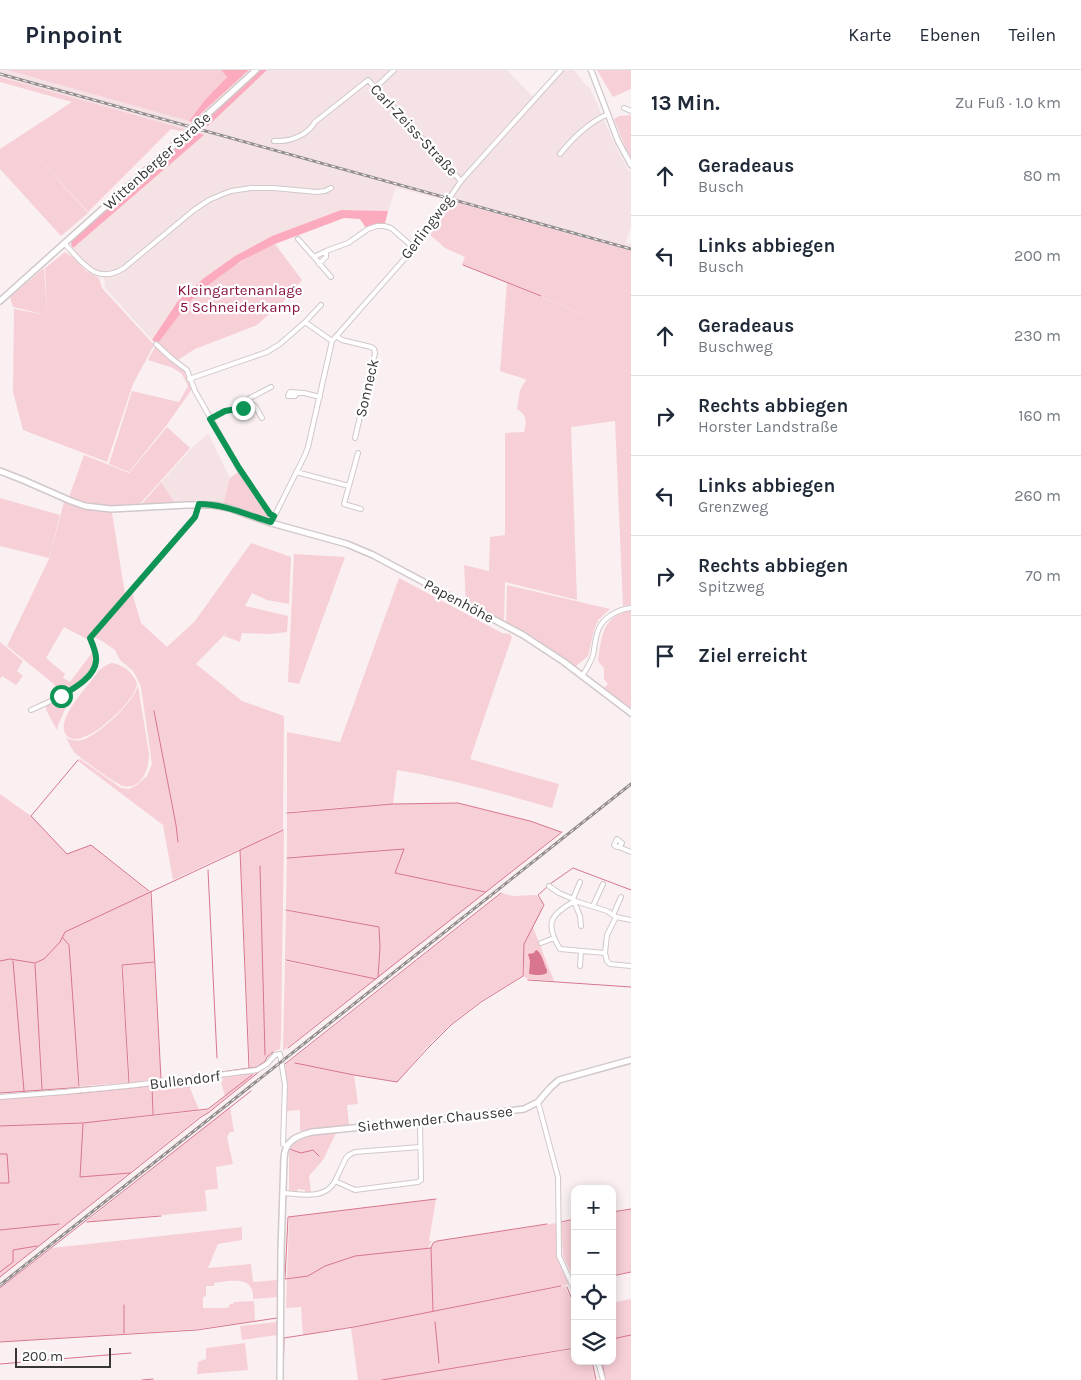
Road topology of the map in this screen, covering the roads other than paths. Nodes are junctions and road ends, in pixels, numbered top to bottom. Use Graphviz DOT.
graph roads {
  1 [pos="256,70"];
  2 [pos="394,70"];
  3 [pos="560,70"];
  4 [pos="591,70"];
  5 [pos="375,88"];
  6 [pos="624,108"];
  7 [pos="631,111"];
  8 [pos="608,114"];
  9 [pos="274,141"];
  10 [pos="560,154"];
  11 [pos="631,165"];
  12 [pos="461,181"];
  13 [pos="330,188"];
  14 [pos="298,238"];
  15 [pos="64,243"];
  16 [pos="414,248"];
  17 [pos="326,251"];
  18 [pos="314,258"];
  19 [pos="319,264"];
  20 [pos="331,277"];
  21 [pos="0,301"];
  22 [pos="321,305"];
  23 [pos="305,322"];
  24 [pos="336,336"];
  25 [pos="332,342"];
  26 [pos="156,344"];
  27 [pos="189,379"];
  28 [pos="271,387"];
  29 [pos="297,393"];
  30 [pos="320,397"];
  31 [pos="248,402"];
  32 [pos="262,418"];
  33 [pos="210,419"];
  34 [pos="355,438"];
  35 [pos="358,453"];
  36 [pos="0,471"];
  37 [pos="296,472"];
  38 [pos="349,486"];
  39 [pos="199,504"];
  40 [pos="361,509"];
  41 [pos="274,516"];
  42 [pos="271,522"];
  43 [pos="631,608"];
  44 [pos="582,676"];
  45 [pos="31,710"];
  46 [pos="631,713"];
  47 [pos="620,846"];
  48 [pos="631,852"];
  49 [pos="580,882"];
  50 [pos="602,884"];
  51 [pos="549,886"];
  52 [pos="621,896"];
  53 [pos="574,900"];
  54 [pos="593,906"];
  55 [pos="614,916"];
  56 [pos="631,920"];
  57 [pos="581,926"];
  58 [pos="554,938"];
  59 [pos="542,943"];
  60 [pos="581,952"];
  61 [pos="605,954"];
  62 [pos="580,966"];
  63 [pos="631,966"];
  64 [pos="631,1060"];
  65 [pos="0,1097"];
  66 [pos="538,1102"];
  67 [pos="420,1121"];
  68 [pos="284,1138"];
  69 [pos="289,1143"];
  70 [pos="420,1147"];
  71 [pos="335,1181"];
  72 [pos="283,1193"];
  73 [pos="571,1282"];
  74 [pos="599,1365"];
  75 [pos="280,1380"];
  76 [pos="603,1380"];
  1 -- 15 [label="main road, Wittenberger Straße, bridge"];
  2 -- 5 [label="street"];
  3 -- 12 [label="street, Gerlingweg"];
  4 -- 8 [label="street"];
  5 -- 9 [label="street, Carl-Zeiss-Straße"];
  5 -- 12 [label="street, Carl-Zeiss-Straße"];
  6 -- 7 [label="street"];
  8 -- 10 [label="street"];
  8 -- 11 [label="street"];
  12 -- 16 [label="street, Gerlingweg"];
  13 -- 15 [label="street"];
  14 -- 18 [label="street"];
  15 -- 21 [label="main road, Wittenberger Straße"];
  16 -- 17 [label="street"];
  16 -- 24 [label="street, Gerlingweg"];
  17 -- 18 [label="street"];
  17 -- 19 [label="street"];
  18 -- 19 [label="street"];
  19 -- 20 [label="street"];
  22 -- 23 [label="street"];
  23 -- 25 [label="street"];
  23 -- 27 [label="street"];
  24 -- 25 [label="street, Gerlingweg"];
  24 -- 34 [label="street, Sonneck"];
  25 -- 30 [label="street, Gerlingweg"];
  26 -- 27 [label="street"];
  27 -- 33 [label="street"];
  28 -- 31 [label="street"];
  29 -- 30 [label="street"];
  30 -- 37 [label="street, Gerlingweg"];
  31 -- 32 [label="street"];
  31 -- 33 [label="street"];
  33 -- 41 [label="street"];
  35 -- 38 [label="street"];
  36 -- 39 [label="main road, Papenhöhe"];
  37 -- 38 [label="street"];
  37 -- 41 [label="street, Gerlingweg"];
  38 -- 40 [label="street"];
  39 -- 42 [label="main road, Papenhöhe"];
  39 -- 45 [label="street"];
  41 -- 42 [label="street, Gerlingweg"];
  42 -- 44 [label="main road, Papenhöhe"];
  43 -- 44 [label="street"];
  44 -- 46 [label="main road, Papenhöhe"];
  47 -- 48 [label="street"];
  49 -- 53 [label="street"];
  50 -- 54 [label="street"];
  51 -- 53 [label="street"];
  52 -- 55 [label="street"];
  53 -- 54 [label="street"];
  53 -- 57 [label="street"];
  53 -- 58 [label="street"];
  54 -- 55 [label="street"];
  55 -- 56 [label="street"];
  55 -- 61 [label="street"];
  58 -- 59 [label="street"];
  58 -- 60 [label="street"];
  60 -- 61 [label="street"];
  60 -- 62 [label="street"];
  61 -- 63 [label="street"];
  64 -- 66 [label="main road, Siethwender Chaussee"];
  65 -- 68 [label="street, Bullendorf"];
  66 -- 67 [label="main road, Siethwender Chaussee"];
  66 -- 73 [label="street"];
  67 -- 69 [label="main road, Siethwender Chaussee"];
  67 -- 70 [label="street"];
  68 -- 69 [label="street"];
  68 -- 69 [label="street, Bullendorf"];
  69 -- 72 [label="main road, Bullendorf"];
  70 -- 71 [label="street"];
  70 -- 71 [label="street"];
  71 -- 72 [label="street"];
  72 -- 75 [label="main road, Bullendorf"];
  74 -- 76 [label="street"];
}
